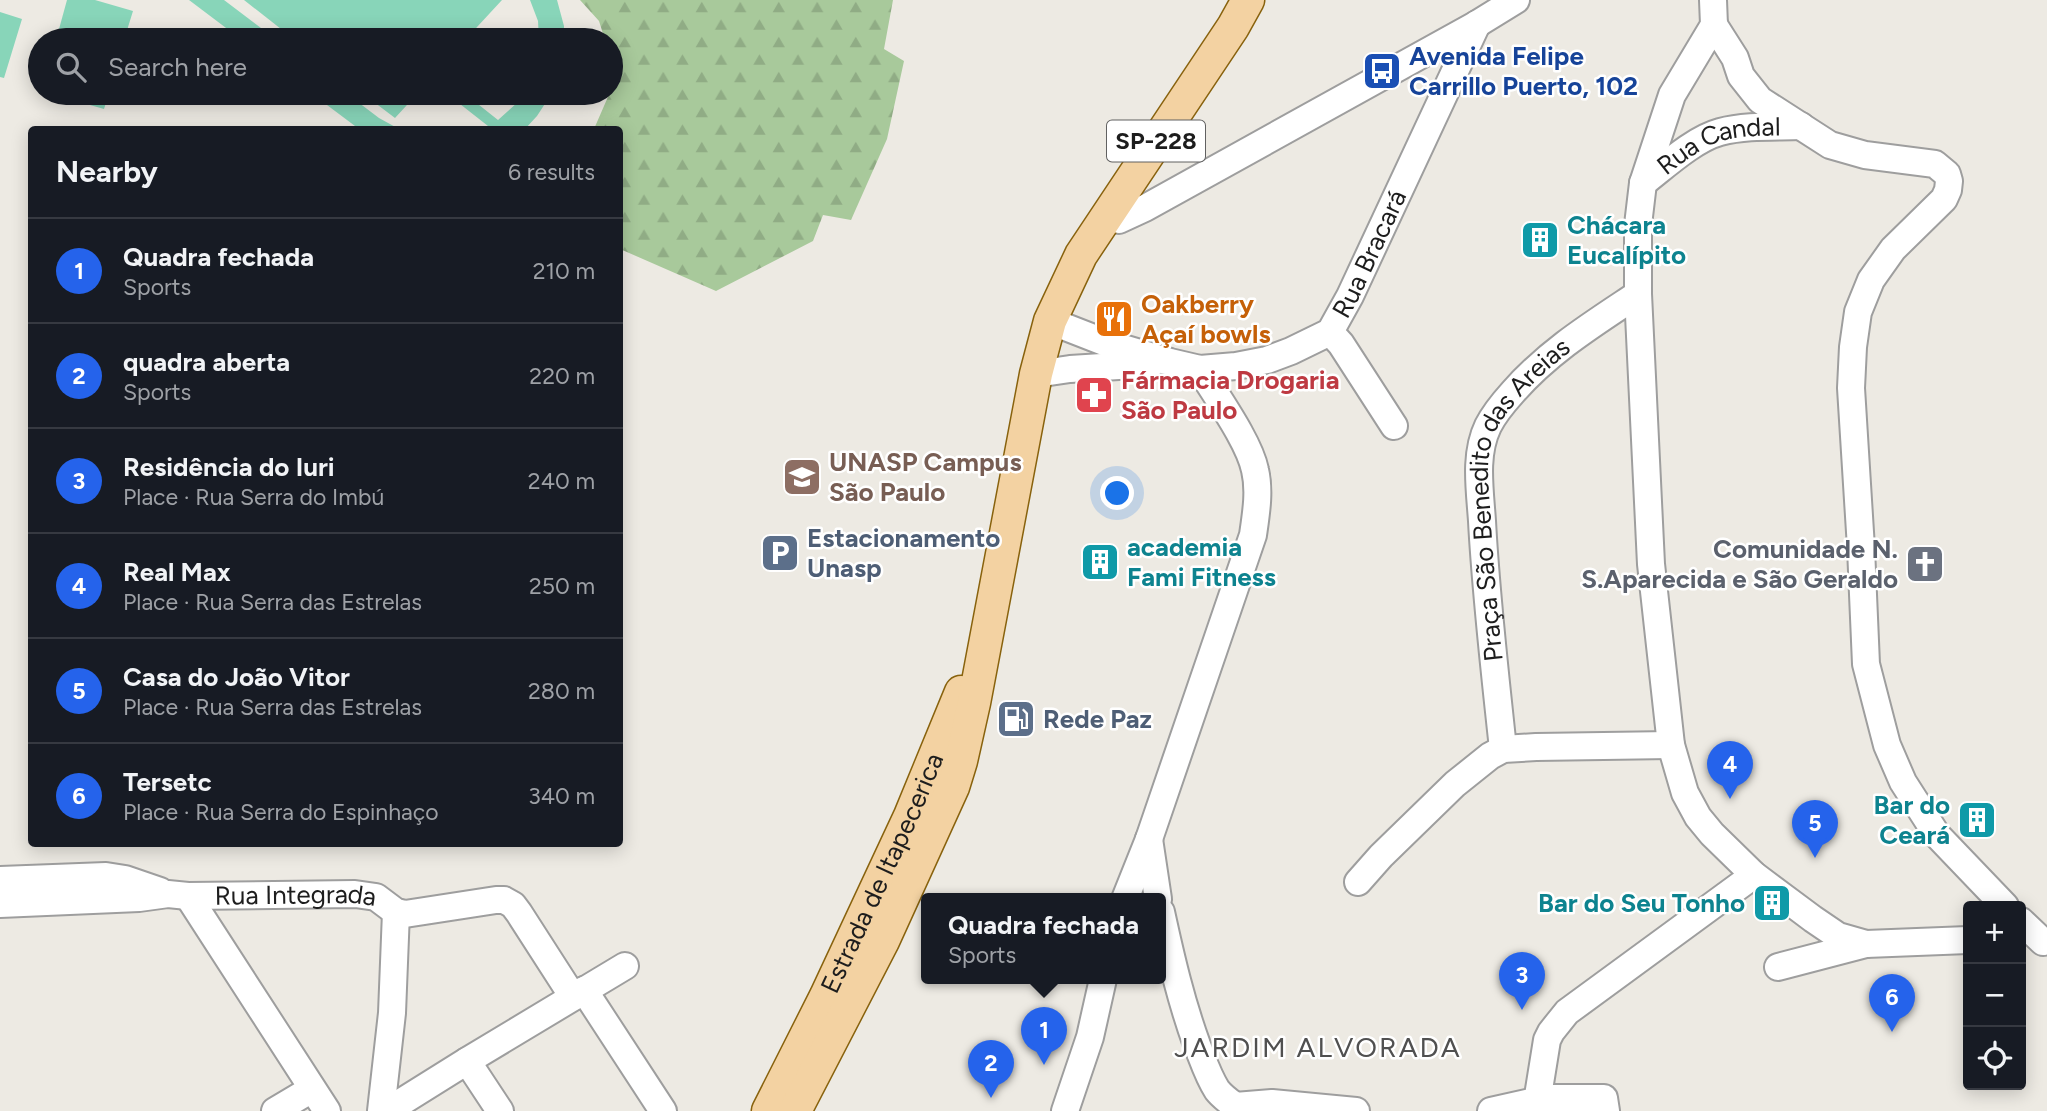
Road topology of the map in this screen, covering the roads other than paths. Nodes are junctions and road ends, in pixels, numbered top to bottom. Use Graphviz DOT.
graph roads {
  1 [pos="1248,0"];
  2 [pos="1516,0"];
  3 [pos="1714,13"];
  4 [pos="1477,24"];
  5 [pos="1801,127"];
  6 [pos="1643,183"];
  7 [pos="1107,215"];
  8 [pos="1638,293"];
  9 [pos="1050,321"];
  10 [pos="1330,332"];
  11 [pos="1170,362"];
  12 [pos="1200,369"];
  13 [pos="1026,381"];
  14 [pos="1394,426"];
  15 [pos="988,630"];
  16 [pos="1671,745"];
  17 [pos="1503,749"];
  18 [pos="1149,839"];
  19 [pos="1754,875"];
  20 [pos="0,880"];
  21 [pos="1359,882"];
  22 [pos="1127,893"];
  23 [pos="1157,893"];
  24 [pos="178,895"];
  25 [pos="2000,901"];
  26 [pos="0,904"];
  27 [pos="396,912"];
  28 [pos="2026,928"];
  29 [pos="1166,935"];
  30 [pos="1963,940"];
  31 [pos="2037,942"];
  32 [pos="1866,944"];
  33 [pos="625,966"];
  34 [pos="1778,967"];
  35 [pos="1102,984"];
  36 [pos="578,994"];
  37 [pos="467,1060"];
  38 [pos="312,1089"];
  39 [pos="1536,1101"];
  40 [pos="1605,1105"];
  41 [pos="1239,1108"];
  42 [pos="1496,1110"];
  43 [pos="275,1111"];
  44 [pos="327,1111"];
  45 [pos="381,1111"];
  46 [pos="387,1111"];
  47 [pos="500,1111"];
  48 [pos="663,1111"];
  49 [pos="768,1111"];
  50 [pos="795,1111"];
  51 [pos="1065,1111"];
  52 [pos="1356,1111"];
  1 -- 7 [label="main road, Estrada de Itapecerica / SP-228"];
  2 -- 4 [label="street"];
  3 -- 5 [label="street, Rua Candal"];
  3 -- 6 [label="street"];
  4 -- 7 [label="street"];
  4 -- 10 [label="street, Rua Bracará"];
  5 -- 6 [label="street, Rua Candal"];
  5 -- 25 [label="street, Rua Candal"];
  6 -- 8 [label="street"];
  7 -- 9 [label="main road, Estrada de Itapecerica / SP-228"];
  8 -- 16 [label="street"];
  8 -- 17 [label="street, Praça São Benedito das Areias"];
  9 -- 11 [label="street, Rua Bracará"];
  9 -- 13 [label="main road, Estrada de Itapecerica / SP-228"];
  10 -- 12 [label="street, Rua Bracará"];
  10 -- 14 [label="street"];
  11 -- 12 [label="street, Rua Bracará"];
  11 -- 13 [label="street, Rua Bracará"];
  12 -- 18 [label="street"];
  13 -- 15 [label="main road, Estrada de Itapecerica / SP-228"];
  15 -- 49 [label="main road, Estrada de Itapecerica / SP-228"];
  15 -- 50 [label="main road, Estrada de Itapecerica / SP-228"];
  16 -- 17 [label="street"];
  16 -- 19 [label="street"];
  17 -- 21 [label="street"];
  18 -- 22 [label="street"];
  18 -- 23 [label="street"];
  19 -- 32 [label="street"];
  19 -- 39 [label="street"];
  20 -- 24 [label="street, Rua Integrada"];
  24 -- 26 [label="street, Rua Integrada"];
  24 -- 27 [label="street, Rua Integrada"];
  24 -- 38 [label="street"];
  27 -- 36 [label="street, Rua Integrada"];
  27 -- 45 [label="street"];
  28 -- 31 [label="street"];
  29 -- 41 [label="street"];
  30 -- 32 [label="street"];
  32 -- 34 [label="street"];
  33 -- 36 [label="street"];
  35 -- 51 [label="street"];
  36 -- 37 [label="street"];
  36 -- 48 [label="street"];
  37 -- 46 [label="street"];
  37 -- 47 [label="street"];
  38 -- 43 [label="street"];
  38 -- 44 [label="street"];
  39 -- 40 [label="street"];
  39 -- 42 [label="street"];
  41 -- 52 [label="street"];
}
